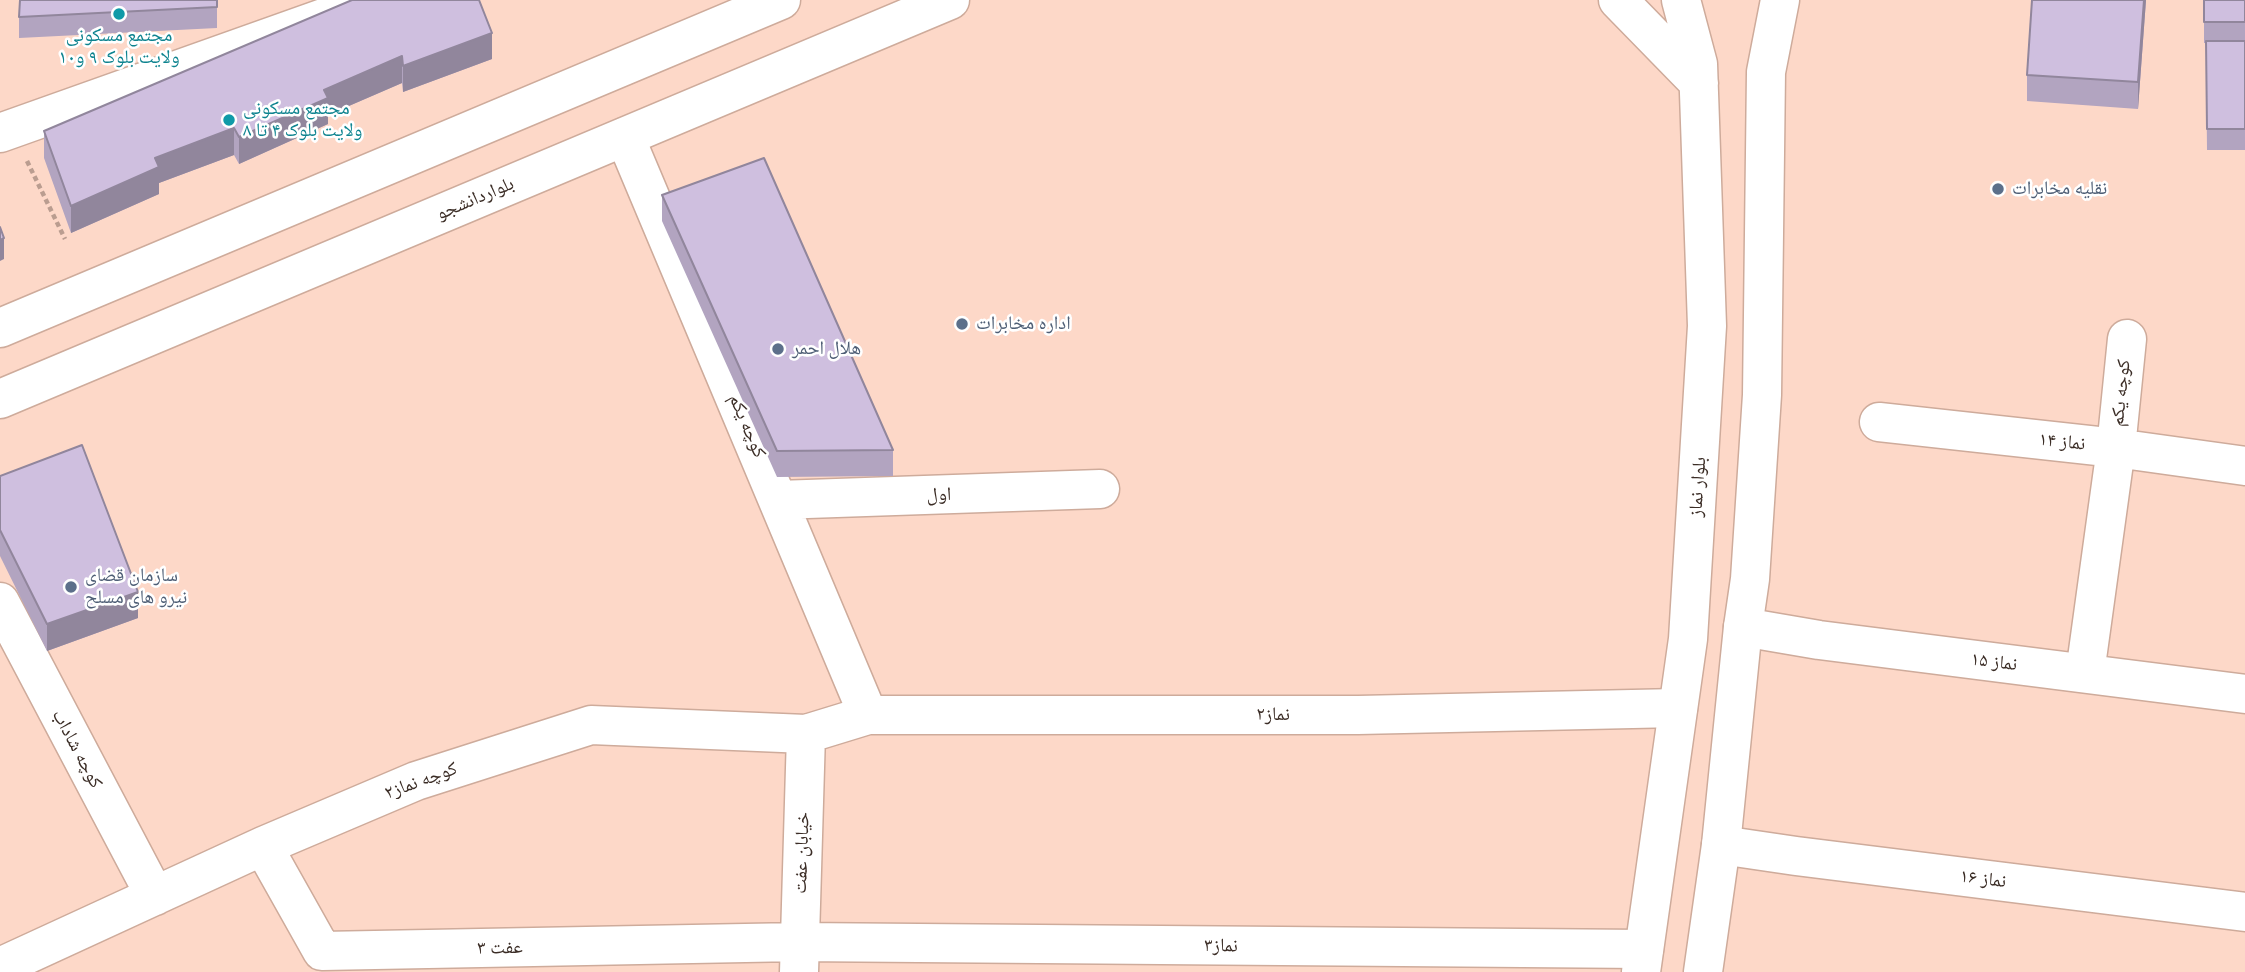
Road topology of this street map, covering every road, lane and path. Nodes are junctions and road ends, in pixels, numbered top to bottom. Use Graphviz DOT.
graph roads {
  1 [pos="374,0"];
  2 [pos="781,0"];
  3 [pos="950,0"];
  4 [pos="1618,0"];
  5 [pos="1682,0"];
  6 [pos="1780,0"];
  7 [pos="1699,83"];
  8 [pos="7,131"];
  9 [pos="625,137"];
  10 [pos="65,239"];
  11 [pos="0,328"];
  12 [pos="2127,339"];
  13 [pos="0,399"];
  14 [pos="1879,422"];
  15 [pos="2116,448"];
  16 [pos="2245,466"];
  17 [pos="1100,489"];
  18 [pos="778,500"];
  19 [pos="0,602"];
  20 [pos="1743,627"];
  21 [pos="2085,673"];
  22 [pos="2245,694"];
  23 [pos="1678,708"];
  24 [pos="868,715"];
  25 [pos="806,734"];
  26 [pos="1721,845"];
  27 [pos="262,846"];
  28 [pos="155,896"];
  29 [pos="2245,912"];
  30 [pos="798,957"];
  31 [pos="1643,961"];
  32 [pos="0,967"];
  33 [pos="1703,972"];
  1 -- 8 [label="street"];
  2 -- 11 [label="street"];
  3 -- 9 [label="street, بلواردانشجو"];
  4 -- 7 [label="street"];
  5 -- 7 [label="street, بلوار نماز"];
  6 -- 20 [label="street"];
  7 -- 23 [label="street, بلوار نماز"];
  8 -- 10 [label="path"];
  9 -- 13 [label="street, بلواردانشجو"];
  9 -- 18 [label="street, کوچه یکم"];
  12 -- 15 [label="street, کوچه یکم"];
  14 -- 15 [label="street, نماز ۱۴"];
  15 -- 16 [label="street, نماز ۱۴"];
  15 -- 21 [label="street, کوچه یکم"];
  17 -- 18 [label="street, اول"];
  18 -- 24 [label="street, کوچه یکم"];
  19 -- 28 [label="street, کوچه شاداب"];
  20 -- 21 [label="street, نماز ۱۵"];
  20 -- 26 [label="street"];
  21 -- 22 [label="street, نماز ۱۵"];
  23 -- 24 [label="street, نماز۲"];
  23 -- 31 [label="street, بلوار نماز"];
  24 -- 25 [label="street, کوچه نماز۲"];
  25 -- 27 [label="street, کوچه نماز۲"];
  25 -- 30 [label="street, خیابان عفت"];
  26 -- 29 [label="street, نماز ۱۶"];
  26 -- 33 [label="street"];
  27 -- 28 [label="street, کوچه نماز۲"];
  27 -- 30 [label="street, عفت ۳"];
  28 -- 32 [label="street, کوچه نماز۲"];
  30 -- 31 [label="street, نماز۳"];
}
